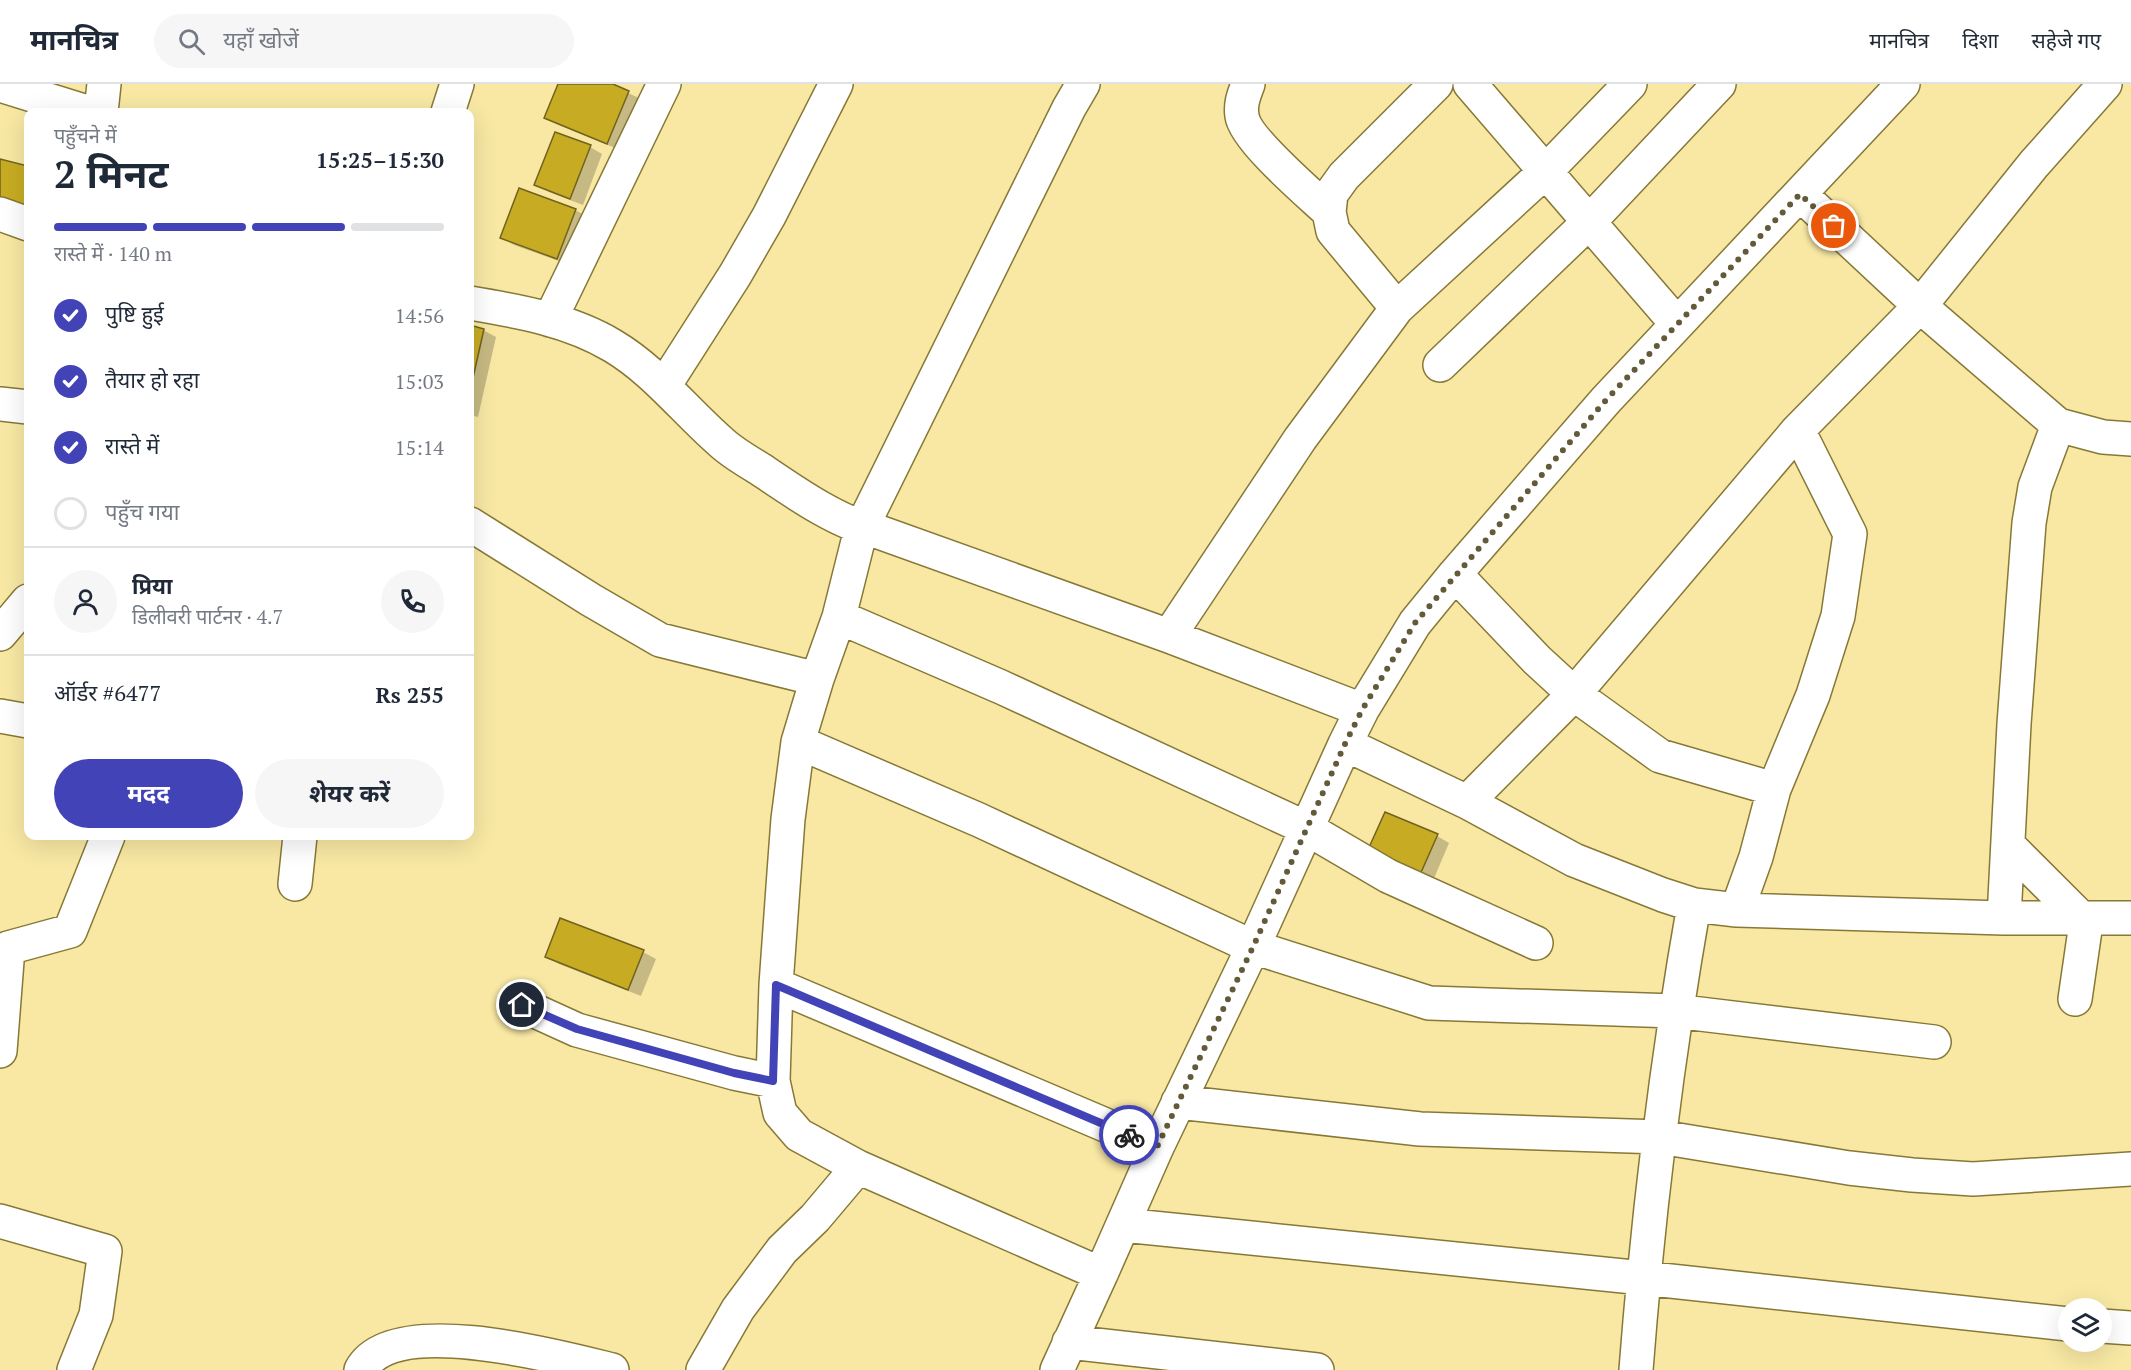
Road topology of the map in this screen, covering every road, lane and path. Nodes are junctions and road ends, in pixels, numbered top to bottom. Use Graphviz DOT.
graph roads {
  1 [pos="104,84"];
  2 [pos="457,84"];
  3 [pos="664,84"];
  4 [pos="836,84"];
  5 [pos="1083,84"];
  6 [pos="1248,84"];
  7 [pos="1436,84"];
  8 [pos="1470,84"];
  9 [pos="1630,84"];
  10 [pos="1719,84"];
  11 [pos="1903,84"];
  12 [pos="2105,84"];
  13 [pos="0,86"];
  14 [pos="74,108"];
  15 [pos="101,108"];
  16 [pos="449,108"];
  17 [pos="1547,171"];
  18 [pos="1800,194"];
  19 [pos="1329,212"];
  20 [pos="0,214"];
  21 [pos="1590,221"];
  22 [pos="24,223"];
  23 [pos="474,304"];
  24 [pos="1920,306"];
  25 [pos="1397,308"];
  26 [pos="550,320"];
  27 [pos="1677,324"];
  28 [pos="1440,365"];
  29 [pos="664,386"];
  30 [pos="0,404"];
  31 [pos="24,407"];
  32 [pos="2058,425"];
  33 [pos="1798,430"];
  34 [pos="2131,439"];
  35 [pos="474,527"];
  36 [pos="861,528"];
  37 [pos="1455,574"];
  38 [pos="24,607"];
  39 [pos="839,617"];
  40 [pos="0,634"];
  41 [pos="1169,636"];
  42 [pos="816,679"];
  43 [pos="1574,694"];
  44 [pos="1362,710"];
  45 [pos="0,716"];
  46 [pos="24,719"];
  47 [pos="798,742"];
  48 [pos="1345,744"];
  49 [pos="1774,789"];
  50 [pos="1467,802"];
  51 [pos="1306,828"];
  52 [pos="106,840"];
  53 [pos="300,840"];
  54 [pos="2008,845"];
  55 [pos="295,884"];
  56 [pos="1694,904"];
  57 [pos="1737,910"];
  58 [pos="2004,918"];
  59 [pos="2081,918"];
  60 [pos="2131,918"];
  61 [pos="1536,943"];
  62 [pos="1253,947"];
  63 [pos="776,985"];
  64 [pos="2075,999"];
  65 [pos="522,1005"];
  66 [pos="1675,1011"];
  67 [pos="1934,1042"];
  68 [pos="0,1051"];
  69 [pos="773,1081"];
  70 [pos="1178,1102"];
  71 [pos="1660,1137"];
  72 [pos="1157,1147"];
  73 [pos="858,1167"];
  74 [pos="2131,1169"];
  75 [pos="0,1221"];
  76 [pos="1124,1225"];
  77 [pos="1101,1274"];
  78 [pos="1643,1278"];
  79 [pos="2058,1323"];
  80 [pos="2112,1327"];
  81 [pos="2131,1328"];
  82 [pos="1063,1356"];
  83 [pos="74,1370"];
  84 [pos="361,1370"];
  85 [pos="612,1370"];
  86 [pos="703,1370"];
  87 [pos="1317,1370"];
  88 [pos="1636,1370"];
  1 -- 15 [label="street"];
  2 -- 16 [label="street"];
  3 -- 26 [label="street"];
  4 -- 29 [label="street"];
  5 -- 36 [label="street"];
  6 -- 19 [label="street"];
  7 -- 19 [label="street"];
  8 -- 17 [label="street"];
  9 -- 17 [label="street"];
  10 -- 21 [label="street"];
  11 -- 18 [label="street"];
  12 -- 24 [label="street"];
  13 -- 14 [label="street"];
  17 -- 21 [label="street"];
  17 -- 25 [label="street"];
  18 -- 24 [label="street"];
  18 -- 27 [label="street"];
  19 -- 25 [label="street"];
  20 -- 22 [label="street"];
  21 -- 27 [label="street"];
  21 -- 28 [label="street"];
  23 -- 26 [label="street"];
  24 -- 32 [label="street"];
  24 -- 33 [label="street"];
  25 -- 41 [label="street"];
  26 -- 29 [label="street"];
  27 -- 37 [label="street"];
  29 -- 36 [label="street"];
  30 -- 31 [label="street"];
  32 -- 34 [label="street"];
  32 -- 54 [label="street"];
  33 -- 43 [label="street"];
  33 -- 49 [label="street"];
  35 -- 42 [label="street"];
  36 -- 39 [label="street"];
  36 -- 41 [label="street"];
  37 -- 43 [label="street"];
  37 -- 44 [label="street"];
  38 -- 40 [label="street"];
  39 -- 42 [label="street"];
  39 -- 51 [label="street"];
  41 -- 44 [label="street"];
  42 -- 47 [label="street"];
  43 -- 49 [label="street"];
  43 -- 50 [label="street"];
  44 -- 48 [label="street"];
  45 -- 46 [label="street"];
  47 -- 62 [label="street"];
  47 -- 63 [label="street"];
  48 -- 50 [label="street"];
  48 -- 51 [label="street"];
  49 -- 57 [label="street"];
  50 -- 56 [label="street"];
  51 -- 61 [label="street"];
  51 -- 62 [label="street"];
  52 -- 68 [label="street"];
  53 -- 55 [label="street"];
  54 -- 58 [label="street"];
  54 -- 59 [label="street"];
  56 -- 57 [label="street"];
  56 -- 66 [label="street"];
  57 -- 58 [label="street"];
  58 -- 59 [label="street"];
  59 -- 60 [label="street"];
  59 -- 64 [label="street"];
  62 -- 66 [label="street"];
  62 -- 70 [label="street"];
  63 -- 69 [label="street"];
  63 -- 72 [label="street"];
  65 -- 69 [label="street"];
  66 -- 67 [label="street"];
  66 -- 71 [label="street"];
  69 -- 73 [label="street"];
  70 -- 71 [label="street"];
  70 -- 72 [label="street"];
  71 -- 74 [label="street"];
  71 -- 78 [label="street"];
  72 -- 76 [label="street"];
  73 -- 77 [label="street"];
  73 -- 86 [label="street"];
  75 -- 83 [label="street"];
  76 -- 77 [label="street"];
  76 -- 78 [label="street"];
  77 -- 82 [label="street"];
  78 -- 79 [label="street"];
  78 -- 88 [label="street"];
  80 -- 81 [label="street"];
  82 -- 87 [label="street"];
  84 -- 85 [label="street"];
}
